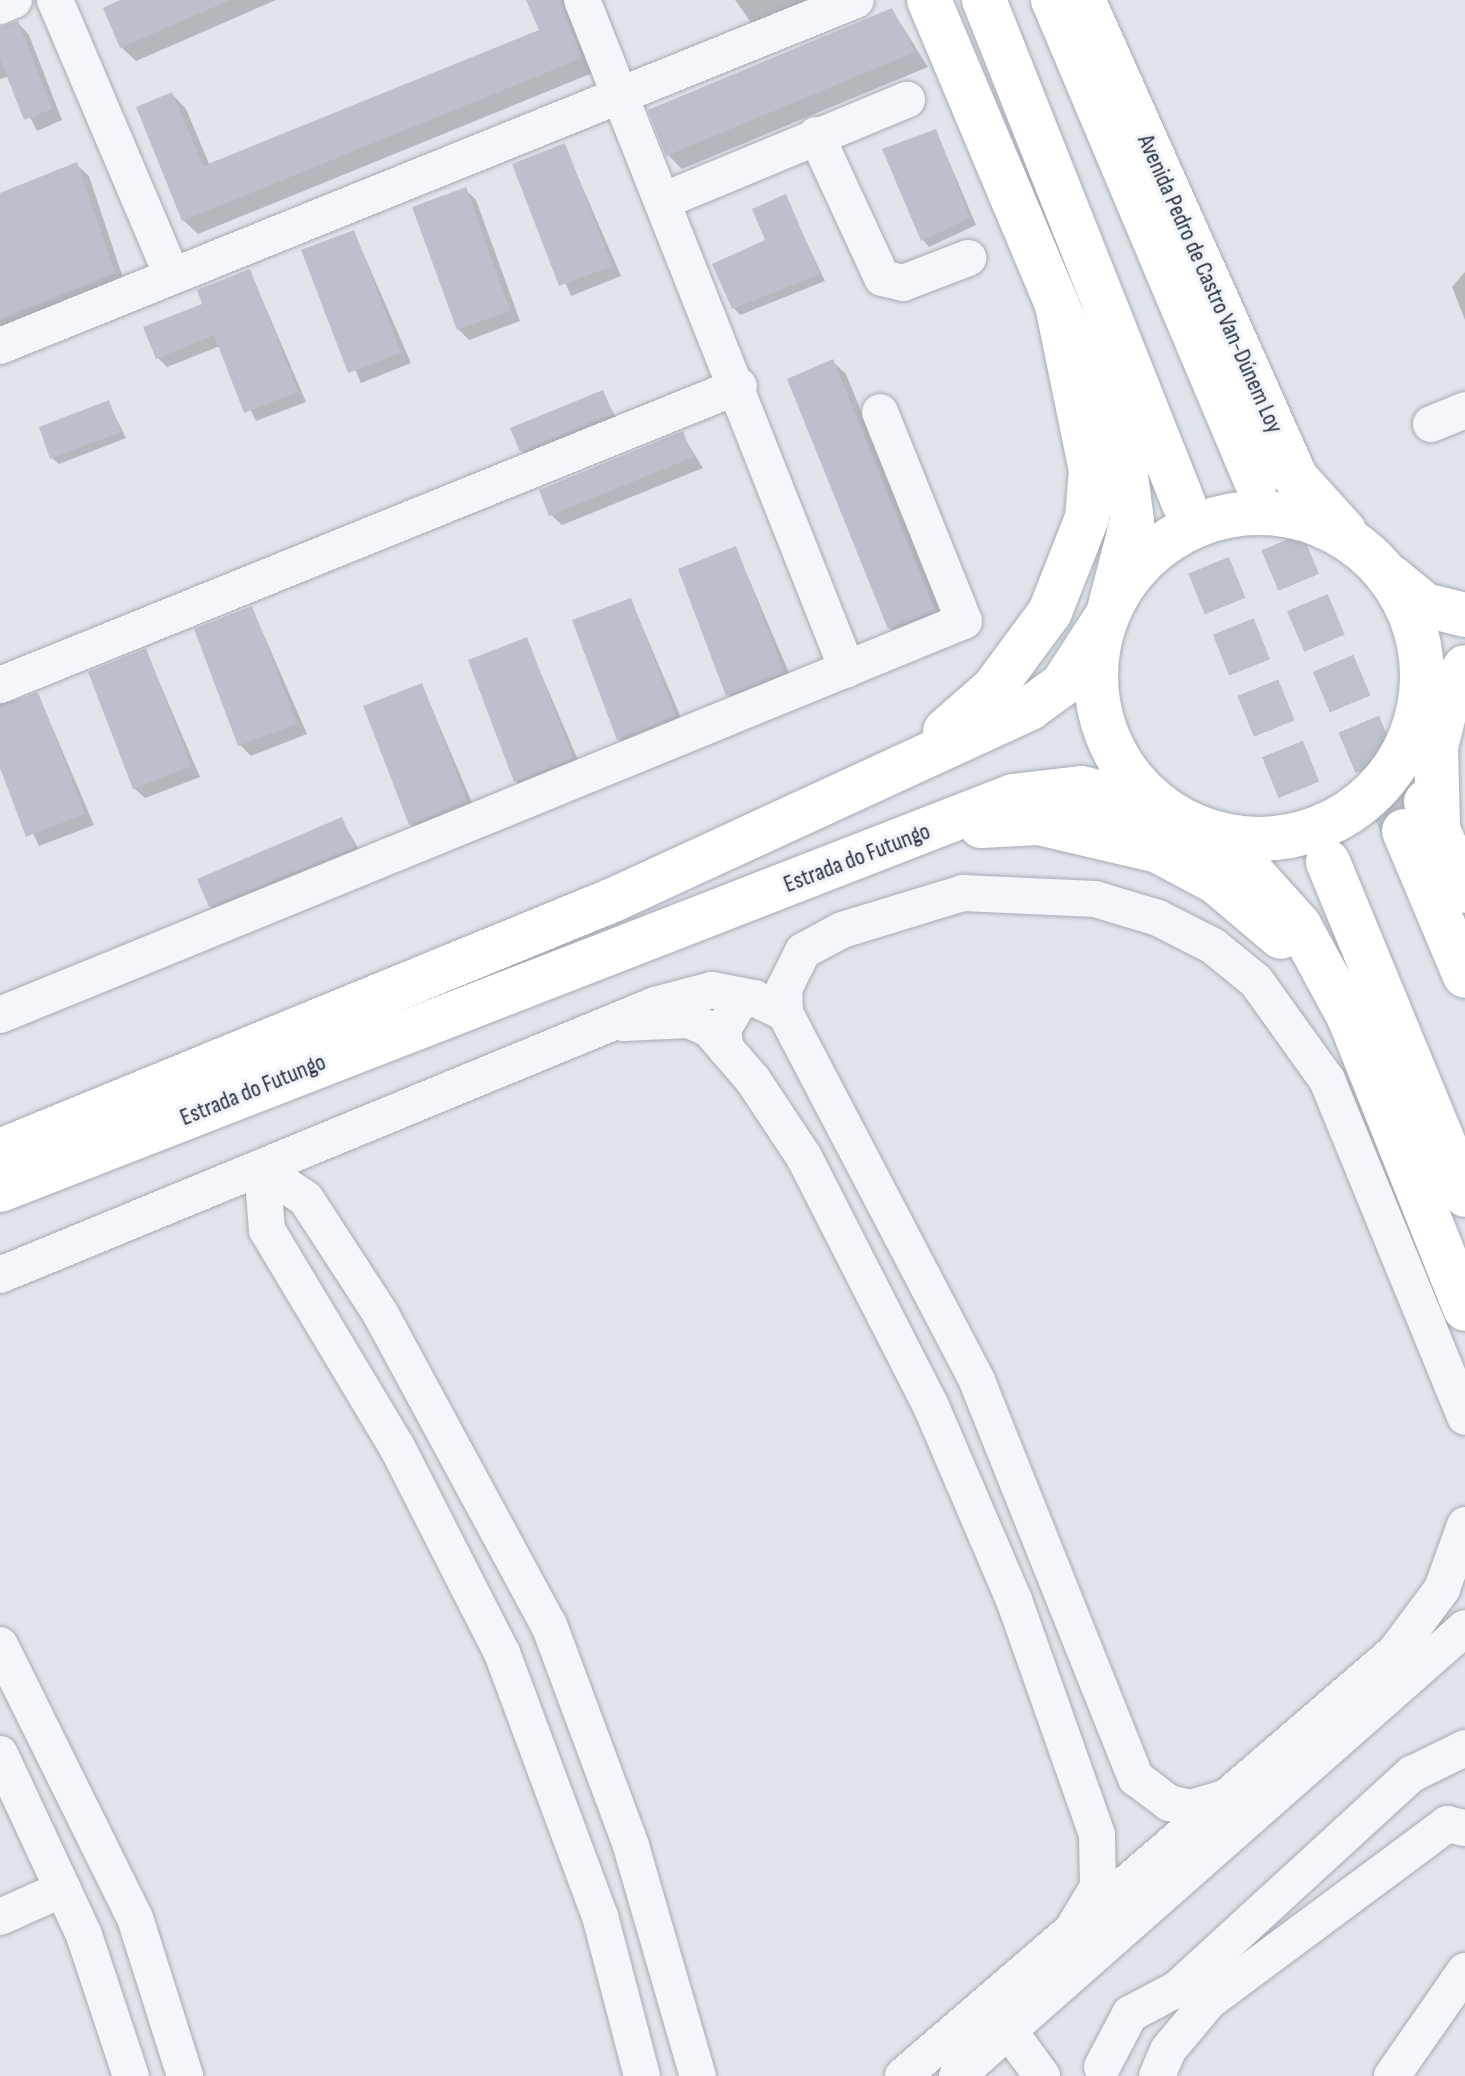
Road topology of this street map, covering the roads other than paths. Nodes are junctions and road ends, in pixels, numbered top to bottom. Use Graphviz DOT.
graph roads {
  1 [pos="14,0"];
  2 [pos="55,0"];
  3 [pos="582,0"];
  4 [pos="856,0"];
  5 [pos="929,0"];
  6 [pos="984,0"];
  7 [pos="1053,0"];
  8 [pos="1083,0"];
  9 [pos="0,6"];
  10 [pos="620,93"];
  11 [pos="907,100"];
  12 [pos="816,135"];
  13 [pos="665,200"];
  14 [pos="968,258"];
  15 [pos="172,275"];
  16 [pos="1057,305"];
  17 [pos="0,346"];
  18 [pos="739,386"];
  19 [pos="1465,410"];
  20 [pos="880,412"];
  21 [pos="1431,424"];
  22 [pos="1256,481"];
  23 [pos="1184,504"];
  24 [pos="1373,559"];
  25 [pos="1108,614"];
  26 [pos="1465,615"];
  27 [pos="1465,648"];
  28 [pos="1465,667"];
  29 [pos="847,669"];
  30 [pos="0,685"];
  31 [pos="1408,739"];
  32 [pos="901,764"];
  33 [pos="1178,819"];
  34 [pos="1421,829"];
  35 [pos="927,832"];
  36 [pos="1328,862"];
  37 [pos="1465,891"];
  38 [pos="1465,976"];
  39 [pos="770,1006"];
  40 [pos="0,1015"];
  41 [pos="623,1023"];
  42 [pos="1354,1030"];
  43 [pos="726,1049"];
  44 [pos="341,1137"];
  45 [pos="0,1151"];
  46 [pos="262,1169"];
  47 [pos="0,1190"];
  48 [pos="1465,1195"];
  49 [pos="182,1202"];
  50 [pos="318,1216"];
  51 [pos="267,1230"];
  52 [pos="0,1275"];
  53 [pos="1465,1309"];
  54 [pos="956,1336"];
  55 [pos="908,1361"];
  56 [pos="1465,1417"];
  57 [pos="998,1426"];
  58 [pos="950,1447"];
  59 [pos="1465,1525"];
  60 [pos="531,1590"];
  61 [pos="481,1611"];
  62 [pos="1465,1628"];
  63 [pos="0,1645"];
  64 [pos="570,1681"];
  65 [pos="520,1698"];
  66 [pos="1465,1748"];
  67 [pos="0,1754"];
  68 [pos="1412,1774"];
  69 [pos="1224,1798"];
  70 [pos="1456,1826"];
  71 [pos="114,1872"];
  72 [pos="63,1889"];
  73 [pos="0,1917"];
  74 [pos="1071,1932"];
  75 [pos="149,1962"];
  76 [pos="1464,1975"];
  77 [pos="99,1978"];
  78 [pos="1177,1989"];
  79 [pos="1190,2023"];
  80 [pos="1009,2031"];
  81 [pos="1102,2067"];
  82 [pos="967,2070"];
  83 [pos="131,2076"];
  84 [pos="185,2076"];
  85 [pos="642,2076"];
  86 [pos="698,2076"];
  87 [pos="903,2076"];
  88 [pos="1042,2076"];
  89 [pos="1157,2076"];
  90 [pos="1392,2076"];
  1 -- 9 [label="street"];
  2 -- 15 [label="street"];
  3 -- 10 [label="street"];
  4 -- 10 [label="street"];
  5 -- 16 [label="main road"];
  6 -- 23 [label="main road"];
  7 -- 22 [label="main road, Avenida Pedro de Castro Van-Dúnem Loy"];
  8 -- 24 [label="main road, Avenida Pedro de Castro Van-Dúnem Loy"];
  10 -- 13 [label="street"];
  10 -- 15 [label="street"];
  11 -- 12 [label="street"];
  12 -- 13 [label="street"];
  12 -- 14 [label="street"];
  13 -- 18 [label="street"];
  15 -- 17 [label="street"];
  16 -- 25 [label="main road"];
  16 -- 32 [label="main road"];
  18 -- 29 [label="street"];
  18 -- 30 [label="street"];
  19 -- 21 [label="street"];
  20 -- 29 [label="street"];
  24 -- 25 [label="main road"];
  24 -- 26 [label="main road"];
  24 -- 31 [label="main road"];
  25 -- 32 [label="main road, Estrada do Futungo"];
  25 -- 33 [label="main road"];
  27 -- 31 [label="main road"];
  28 -- 34 [label="main road"];
  29 -- 40 [label="street"];
  31 -- 33 [label="main road"];
  31 -- 34 [label="main road"];
  32 -- 45 [label="main road, Estrada do Futungo"];
  33 -- 35 [label="main road, Estrada do Futungo"];
  33 -- 42 [label="main road, Estrada do Futungo"];
  34 -- 37 [label="main road"];
  34 -- 38 [label="main road"];
  35 -- 42 [label="main road"];
  35 -- 47 [label="main road, Estrada do Futungo"];
  36 -- 48 [label="main road"];
  39 -- 41 [label="street"];
  39 -- 43 [label="street"];
  39 -- 54 [label="street"];
  39 -- 56 [label="street"];
  41 -- 43 [label="street"];
  41 -- 44 [label="street"];
  42 -- 53 [label="main road, Estrada do Futungo"];
  43 -- 55 [label="street"];
  44 -- 46 [label="street"];
  44 -- 50 [label="street"];
  46 -- 49 [label="street"];
  46 -- 50 [label="street"];
  46 -- 51 [label="street"];
  49 -- 51 [label="street"];
  49 -- 52 [label="street"];
  50 -- 60 [label="street"];
  51 -- 61 [label="street"];
  54 -- 55 [label="street"];
  54 -- 57 [label="street"];
  55 -- 58 [label="street"];
  57 -- 58 [label="street"];
  57 -- 69 [label="street"];
  58 -- 74 [label="street"];
  59 -- 69 [label="street"];
  60 -- 61 [label="street"];
  60 -- 64 [label="street"];
  61 -- 65 [label="street"];
  62 -- 80 [label="street"];
  63 -- 71 [label="street"];
  64 -- 65 [label="street"];
  64 -- 86 [label="street"];
  65 -- 85 [label="street"];
  66 -- 68 [label="street"];
  67 -- 72 [label="street"];
  68 -- 70 [label="street"];
  68 -- 78 [label="street"];
  69 -- 74 [label="street"];
  70 -- 79 [label="street"];
  71 -- 72 [label="street"];
  71 -- 75 [label="street"];
  72 -- 73 [label="street"];
  72 -- 77 [label="street"];
  74 -- 87 [label="street"];
  75 -- 77 [label="street"];
  75 -- 84 [label="street"];
  76 -- 90 [label="street"];
  77 -- 83 [label="street"];
  78 -- 79 [label="street"];
  78 -- 81 [label="street"];
  79 -- 89 [label="street"];
  80 -- 82 [label="street"];
  80 -- 88 [label="street"];
}
